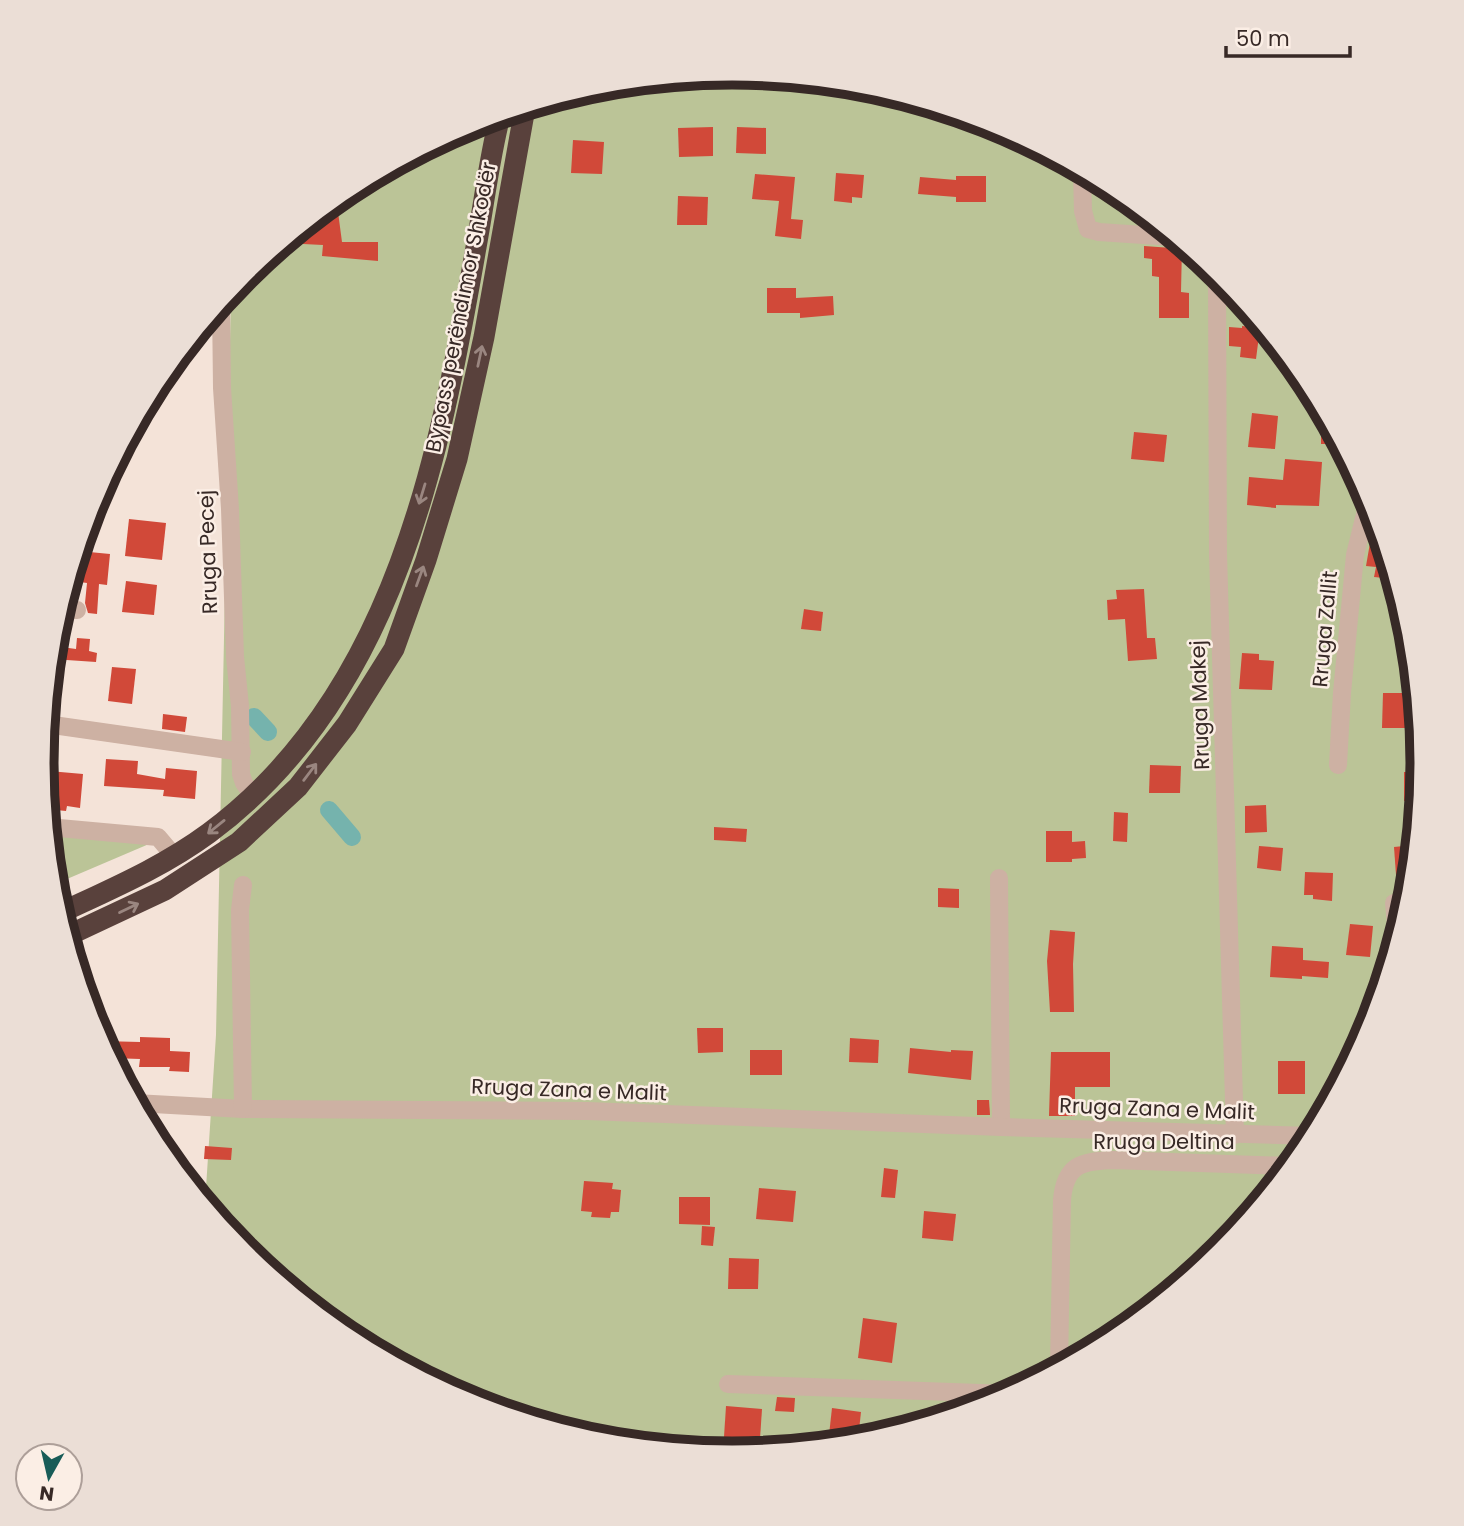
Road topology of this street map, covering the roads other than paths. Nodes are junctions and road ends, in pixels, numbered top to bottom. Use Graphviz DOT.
graph roads {
  1 [pos="523,118"];
  2 [pos="498,127"];
  3 [pos="1082,183"];
  4 [pos="1158,236"];
  5 [pos="1217,290"];
  6 [pos="221,317"];
  7 [pos="1364,519"];
  8 [pos="56,725"];
  9 [pos="242,752"];
  10 [pos="1338,765"];
  11 [pos="253,796"];
  12 [pos="58,828"];
  13 [pos="174,856"];
  14 [pos="999,878"];
  15 [pos="243,886"];
  16 [pos="1394,903"];
  17 [pos="1394,907"];
  18 [pos="70,908"];
  19 [pos="76,932"];
  20 [pos="145,1103"];
  21 [pos="243,1109"];
  22 [pos="1001,1127"];
  23 [pos="1235,1135"];
  24 [pos="1299,1136"];
  25 [pos="1277,1167"];
  26 [pos="1059,1356"];
  27 [pos="729,1384"];
  28 [pos="981,1393"];
  19 -- 1 [label="highway, Bypass perëndimor Shkodër, one-way"];
  2 -- 11 [label="highway, Bypass perëndimor Shkodër, one-way"];
  3 -- 4 [label="street"];
  5 -- 23 [label="street, Rruga Makej"];
  6 -- 9 [label="street, Rruga Pecej"];
  7 -- 10 [label="street, Rruga Zallit"];
  8 -- 9 [label="street"];
  9 -- 11 [label="street, Rruga Pecej"];
  11 -- 13 [label="highway, Bypass perëndimor Shkodër, one-way"];
  12 -- 13 [label="street"];
  13 -- 18 [label="highway, Bypass perëndimor Shkodër"];
  14 -- 22 [label="street"];
  15 -- 21 [label="street"];
  16 -- 17 [label="street"];
  20 -- 21 [label="street, Rruga Zana e Malit"];
  21 -- 22 [label="street, Rruga Zana e Malit"];
  22 -- 23 [label="street, Rruga Zana e Malit"];
  23 -- 24 [label="street, Rruga Zana e Malit"];
  25 -- 26 [label="street, Rruga Deltina"];
  27 -- 28 [label="street"];
}
